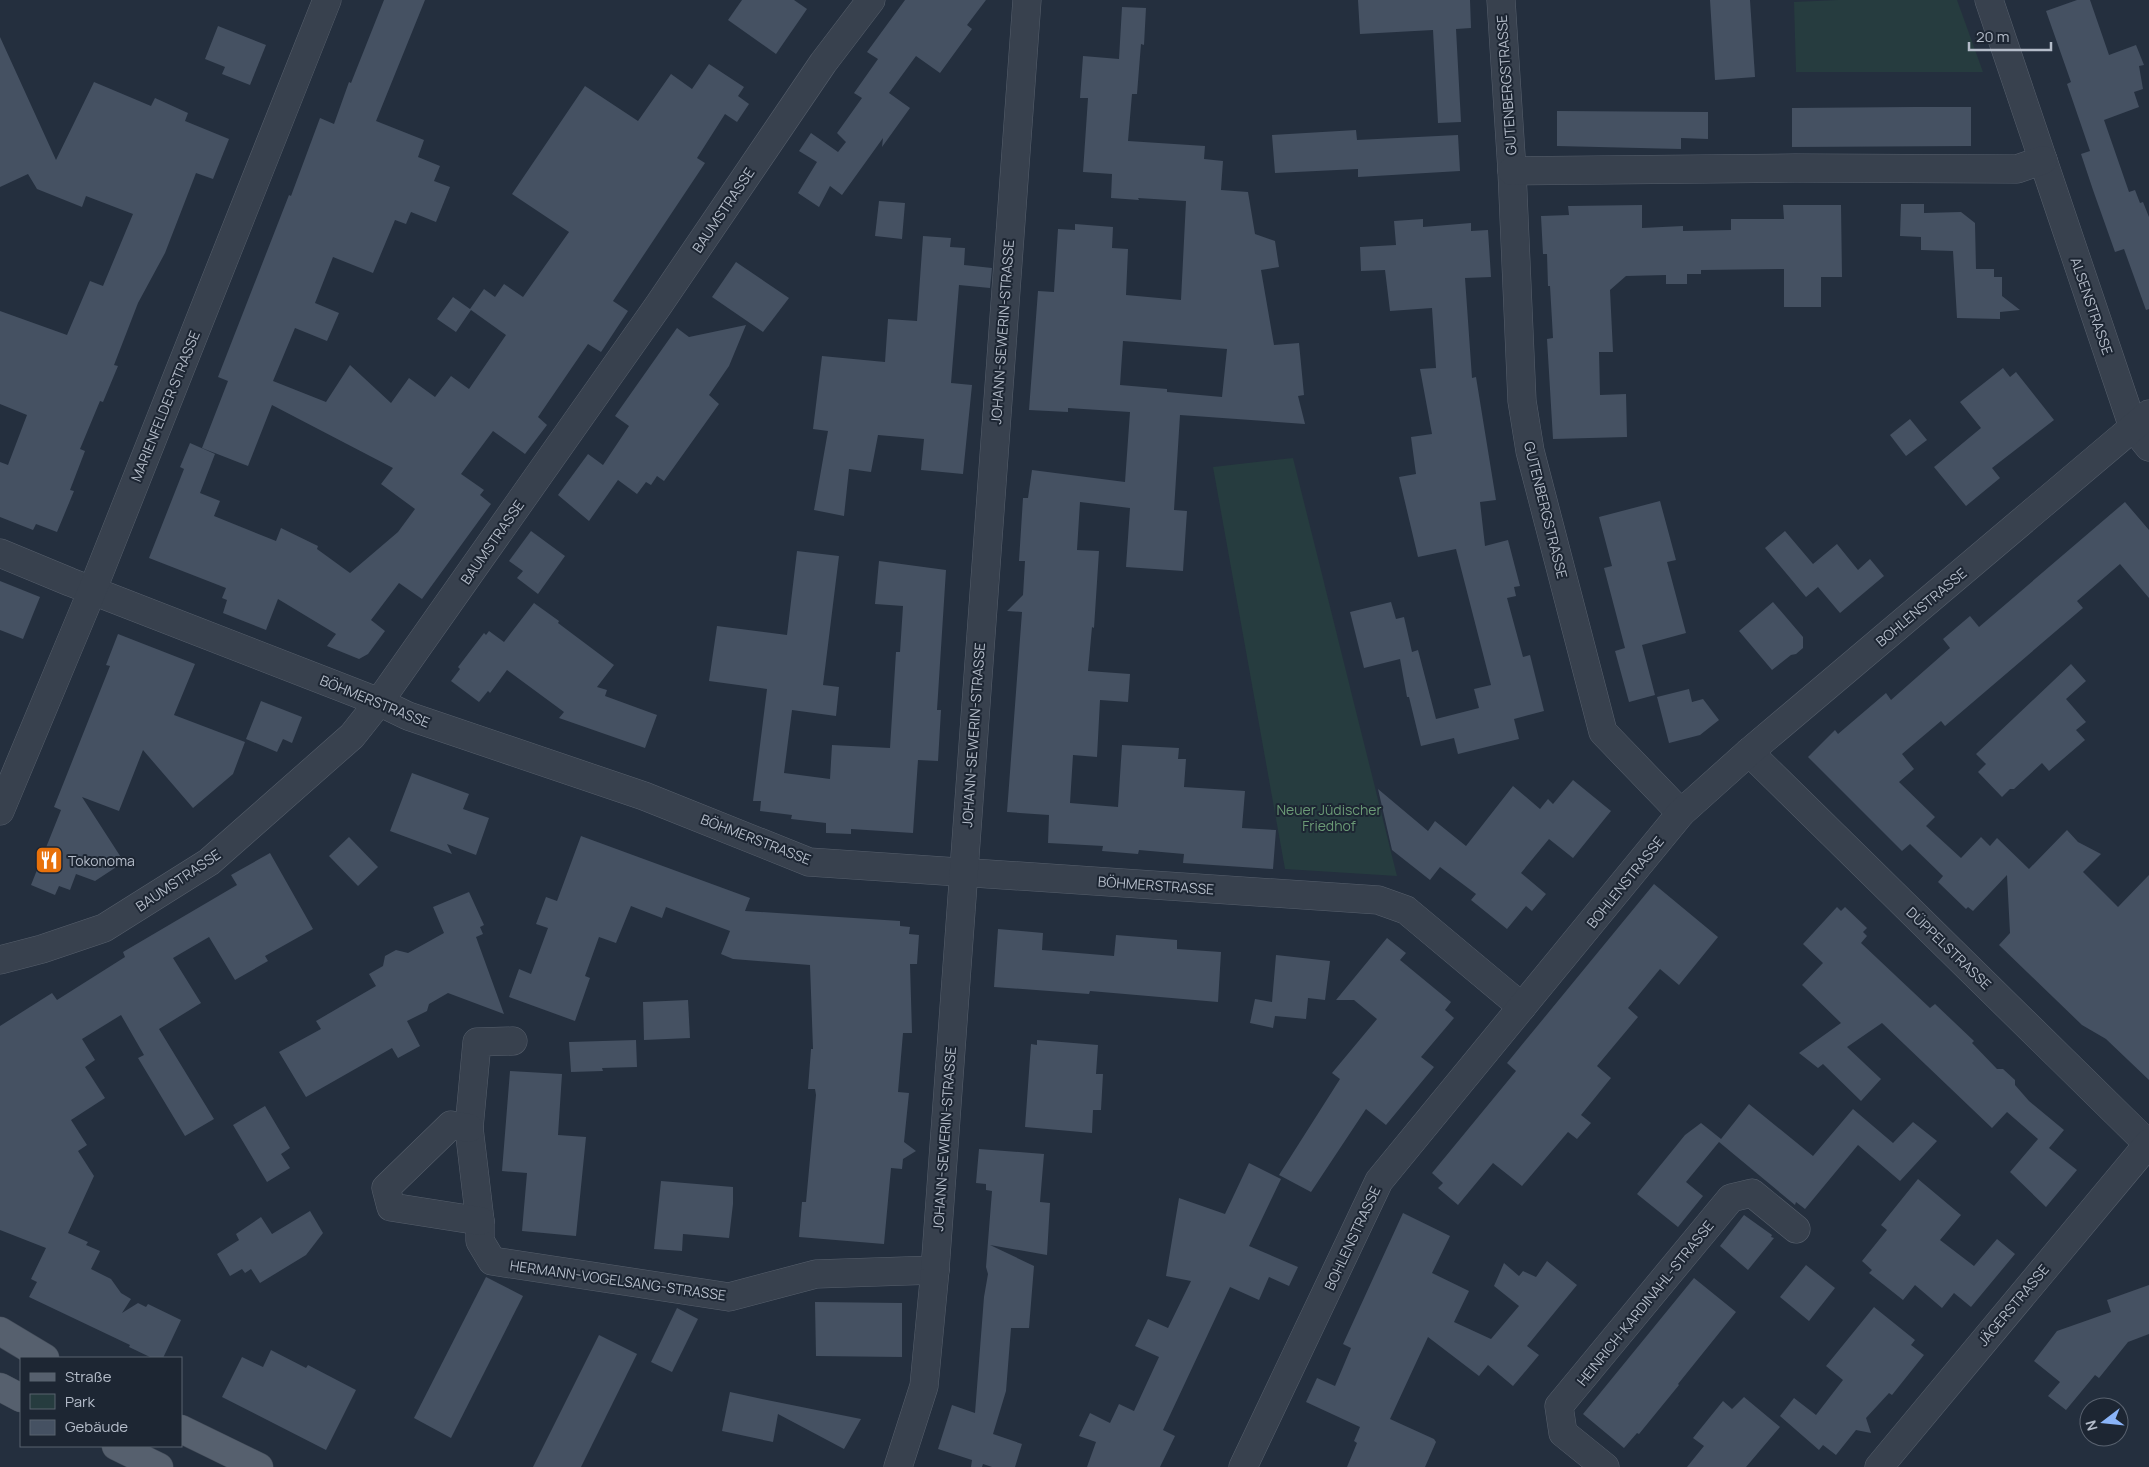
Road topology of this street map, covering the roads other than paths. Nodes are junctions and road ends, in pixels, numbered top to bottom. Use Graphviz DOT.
graph roads {
  1 [pos="326,0"];
  2 [pos="871,0"];
  3 [pos="1027,0"];
  4 [pos="1501,0"];
  5 [pos="1989,0"];
  6 [pos="2043,160"];
  7 [pos="1512,171"];
  8 [pos="2144,430"];
  9 [pos="0,553"];
  10 [pos="92,591"];
  11 [pos="379,702"];
  12 [pos="1749,752"];
  13 [pos="0,811"];
  14 [pos="1681,813"];
  15 [pos="963,871"];
  16 [pos="0,960"];
  17 [pos="1522,1007"];
  18 [pos="513,1041"];
  19 [pos="469,1128"];
  20 [pos="2149,1144"];
  21 [pos="480,1221"];
  22 [pos="1796,1229"];
  23 [pos="935,1270"];
  24 [pos="0,1331"];
  25 [pos="42,1357"];
  26 [pos="0,1387"];
  27 [pos="20,1397"];
  28 [pos="182,1429"];
  29 [pos="118,1447"];
  30 [pos="159,1467"];
  31 [pos="259,1467"];
  32 [pos="898,1467"];
  33 [pos="1243,1467"];
  34 [pos="1605,1467"];
  35 [pos="1879,1467"];
  1 -- 10 [label="street, MARIENFELDER STRASSE"];
  2 -- 11 [label="street, BAUMSTRASSE"];
  3 -- 15 [label="street, JOHANN-SEWERIN-STRASSE"];
  4 -- 7 [label="street, GUTENBERGSTRASSE"];
  5 -- 6 [label="street, ALSENSTRASSE"];
  6 -- 7 [label="street, GUTENBERGSTRASSE"];
  6 -- 8 [label="street, ALSENSTRASSE"];
  7 -- 14 [label="street, GUTENBERGSTRASSE"];
  8 -- 12 [label="street, BOHLENSTRASSE"];
  9 -- 10 [label="street, BÖHMERSTRASSE"];
  10 -- 11 [label="street, BÖHMERSTRASSE"];
  10 -- 13 [label="street, MARIENFELDER STRASSE"];
  11 -- 15 [label="street, BÖHMERSTRASSE"];
  11 -- 16 [label="street, BAUMSTRASSE"];
  12 -- 14 [label="street, BOHLENSTRASSE"];
  12 -- 20 [label="street, DÜPPELSTRASSE"];
  14 -- 17 [label="street, BOHLENSTRASSE"];
  15 -- 17 [label="street, BÖHMERSTRASSE"];
  15 -- 23 [label="street, JOHANN-SEWERIN-STRASSE"];
  17 -- 33 [label="street, BOHLENSTRASSE"];
  18 -- 19 [label="street, HERMANN-VOGELSANG-STRASSE"];
  19 -- 21 [label="street, HERMANN-VOGELSANG-STRASSE"];
  19 -- 21 [label="street"];
  20 -- 35 [label="street, JÄGERSTRASSE"];
  21 -- 23 [label="street, HERMANN-VOGELSANG-STRASSE"];
  22 -- 34 [label="street, HEINRICH-KARDINAHL-STRASSE"];
  23 -- 32 [label="street, JOHANN-SEWERIN-STRASSE"];
  24 -- 25 [label="main road"];
  26 -- 27 [label="main road"];
  28 -- 31 [label="main road"];
  29 -- 30 [label="main road"];
}
